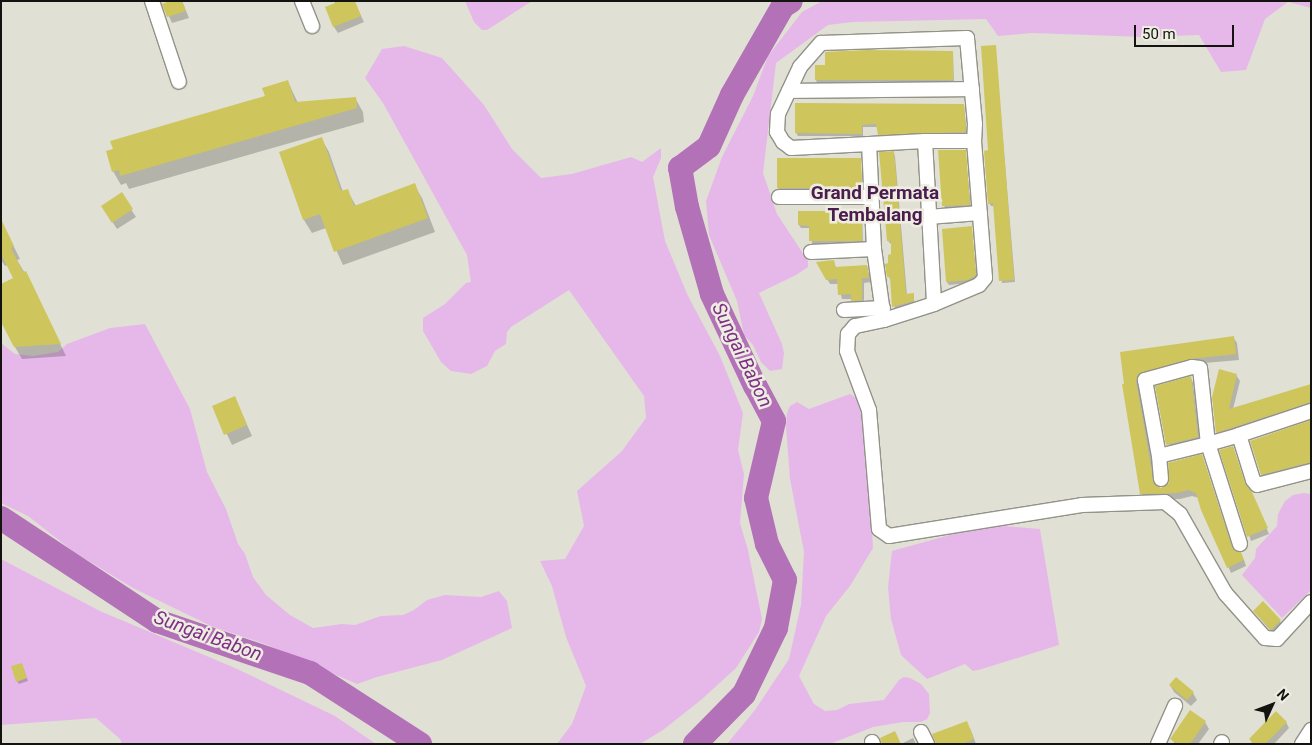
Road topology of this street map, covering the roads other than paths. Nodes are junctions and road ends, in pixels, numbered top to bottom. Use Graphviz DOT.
graph roads {
  1 [pos="152,1"];
  2 [pos="302,1"];
  3 [pos="312,26"];
  4 [pos="179,82"];
  5 [pos="972,89"];
  6 [pos="789,91"];
  7 [pos="925,140"];
  8 [pos="974,141"];
  9 [pos="869,144"];
  10 [pos="779,197"];
  11 [pos="870,197"];
  12 [pos="980,213"];
  13 [pos="928,217"];
  14 [pos="874,249"];
  15 [pos="811,252"];
  16 [pos="934,304"];
  17 [pos="844,310"];
  18 [pos="883,314"];
  19 [pos="1311,411"];
  20 [pos="1239,435"];
  21 [pos="1208,444"];
  22 [pos="1159,456"];
  23 [pos="1311,471"];
  24 [pos="1161,479"];
  25 [pos="1240,544"];
  26 [pos="1311,602"];
  27 [pos="1175,706"];
  28 [pos="1311,730"];
  29 [pos="1158,744"];
  30 [pos="1302,744"];
  1 -- 4 [label="street"];
  2 -- 3 [label="street"];
  5 -- 6 [label="street"];
  5 -- 6 [label="street"];
  5 -- 8 [label="street"];
  6 -- 9 [label="street"];
  7 -- 8 [label="street"];
  7 -- 9 [label="street"];
  7 -- 13 [label="street"];
  8 -- 12 [label="street"];
  9 -- 11 [label="street"];
  10 -- 11 [label="street"];
  11 -- 14 [label="street"];
  12 -- 13 [label="street"];
  12 -- 16 [label="street"];
  13 -- 16 [label="street"];
  14 -- 15 [label="street"];
  14 -- 18 [label="street"];
  16 -- 18 [label="street"];
  17 -- 18 [label="street"];
  18 -- 26 [label="street"];
  19 -- 20 [label="street"];
  20 -- 21 [label="street"];
  20 -- 23 [label="street"];
  21 -- 22 [label="street"];
  21 -- 22 [label="street"];
  21 -- 25 [label="street"];
  22 -- 24 [label="street"];
  27 -- 29 [label="street"];
  28 -- 30 [label="street"];
}
